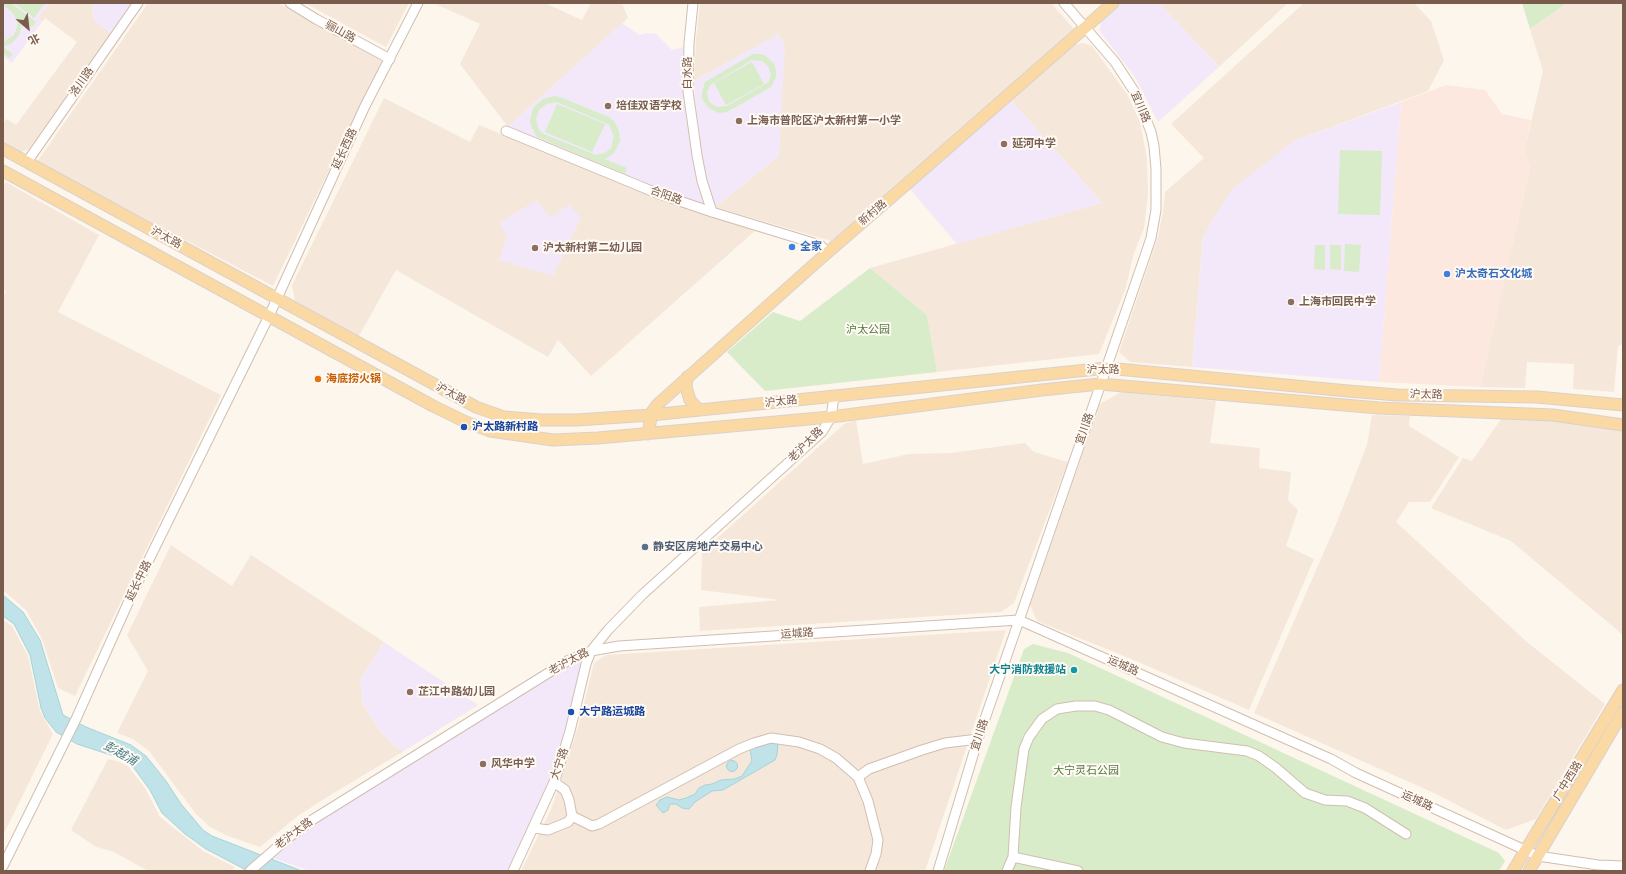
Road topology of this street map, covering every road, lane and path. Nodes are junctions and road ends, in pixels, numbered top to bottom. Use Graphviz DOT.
graph roads {
  1 [pos="138,3"];
  2 [pos="290,3"];
  3 [pos="418,3"];
  4 [pos="692,3"];
  5 [pos="1064,3"];
  6 [pos="1113,3"];
  7 [pos="1085,27"];
  8 [pos="390,59"];
  9 [pos="506,131"];
  10 [pos="3,150"];
  11 [pos="27,162"];
  12 [pos="3,171"];
  13 [pos="712,212"];
  14 [pos="827,252"];
  15 [pos="277,298"];
  16 [pos="269,316"];
  17 [pos="1107,368"];
  18 [pos="687,377"];
  19 [pos="1100,384"];
  20 [pos="834,397"];
  21 [pos="1623,405"];
  22 [pos="699,410"];
  23 [pos="652,415"];
  24 [pos="831,417"];
  25 [pos="1623,425"];
  26 [pos="648,434"];
  27 [pos="1019,620"];
  28 [pos="591,652"];
  29 [pos="1623,690"];
  30 [pos="1623,712"];
  31 [pos="978,739"];
  32 [pos="858,777"];
  33 [pos="554,782"];
  34 [pos="572,816"];
  35 [pos="534,828"];
  36 [pos="1406,834"];
  37 [pos="1526,850"];
  38 [pos="1538,856"];
  39 [pos="1013,857"];
  40 [pos="3,866"];
  41 [pos="1623,866"];
  42 [pos="250,870"];
  43 [pos="514,871"];
  44 [pos="870,871"];
  45 [pos="938,871"];
  46 [pos="1007,871"];
  47 [pos="1078,871"];
  48 [pos="1513,871"];
  49 [pos="1529,871"];
  1 -- 11 [label="street, 洛川路"];
  2 -- 8 [label="street, 骊山路"];
  3 -- 8 [label="street, 延长西路"];
  4 -- 13 [label="street, 白水路"];
  5 -- 7 [label="street, 宜川路"];
  6 -- 7 [label="main road, 新村路"];
  7 -- 14 [label="main road, 新村路"];
  7 -- 17 [label="street, 宜川路"];
  8 -- 15 [label="street, 延长西路"];
  9 -- 13 [label="street, 合阳路"];
  10 -- 11 [label="main road, 沪太路"];
  11 -- 15 [label="main road, 沪太路"];
  12 -- 16 [label="main road, 沪太路"];
  13 -- 14 [label="street, 合阳路"];
  14 -- 18 [label="main road, 新村路"];
  15 -- 16 [label="street, 延长中路"];
  15 -- 23 [label="main road, 沪太路"];
  16 -- 26 [label="main road, 沪太路"];
  16 -- 40 [label="street, 延长中路"];
  17 -- 19 [label="street, 宜川路"];
  17 -- 20 [label="main road, 沪太路"];
  17 -- 21 [label="main road, 沪太路"];
  18 -- 22 [label="main road"];
  18 -- 23 [label="main road, 新村路"];
  19 -- 24 [label="main road, 沪太路"];
  19 -- 25 [label="main road, 沪太路"];
  19 -- 27 [label="street, 宜川路"];
  20 -- 22 [label="main road, 沪太路"];
  20 -- 24 [label="street, 老沪太路"];
  22 -- 23 [label="main road, 沪太路"];
  23 -- 26 [label="main road, 新村路"];
  24 -- 26 [label="main road, 沪太路"];
  24 -- 28 [label="street, 老沪太路"];
  27 -- 28 [label="street, 运城路"];
  27 -- 31 [label="street, 宜川路"];
  27 -- 37 [label="street, 运城路"];
  28 -- 33 [label="street, 大宁路"];
  28 -- 42 [label="street, 老沪太路"];
  29 -- 37 [label="main road, 广中西路"];
  30 -- 38 [label="main road, 广中西路"];
  31 -- 32 [label="street"];
  31 -- 45 [label="street, 宜川路"];
  32 -- 34 [label="street"];
  32 -- 44 [label="street"];
  33 -- 34 [label="street"];
  33 -- 35 [label="street, 大宁路"];
  34 -- 35 [label="street"];
  35 -- 43 [label="street, 大宁路"];
  36 -- 39 [label="street"];
  37 -- 38 [label="street, 运城路"];
  37 -- 48 [label="main road, 广中西路"];
  38 -- 41 [label="street, 运城路"];
  38 -- 49 [label="main road, 广中西路"];
  39 -- 46 [label="street"];
  39 -- 47 [label="street"];
}
